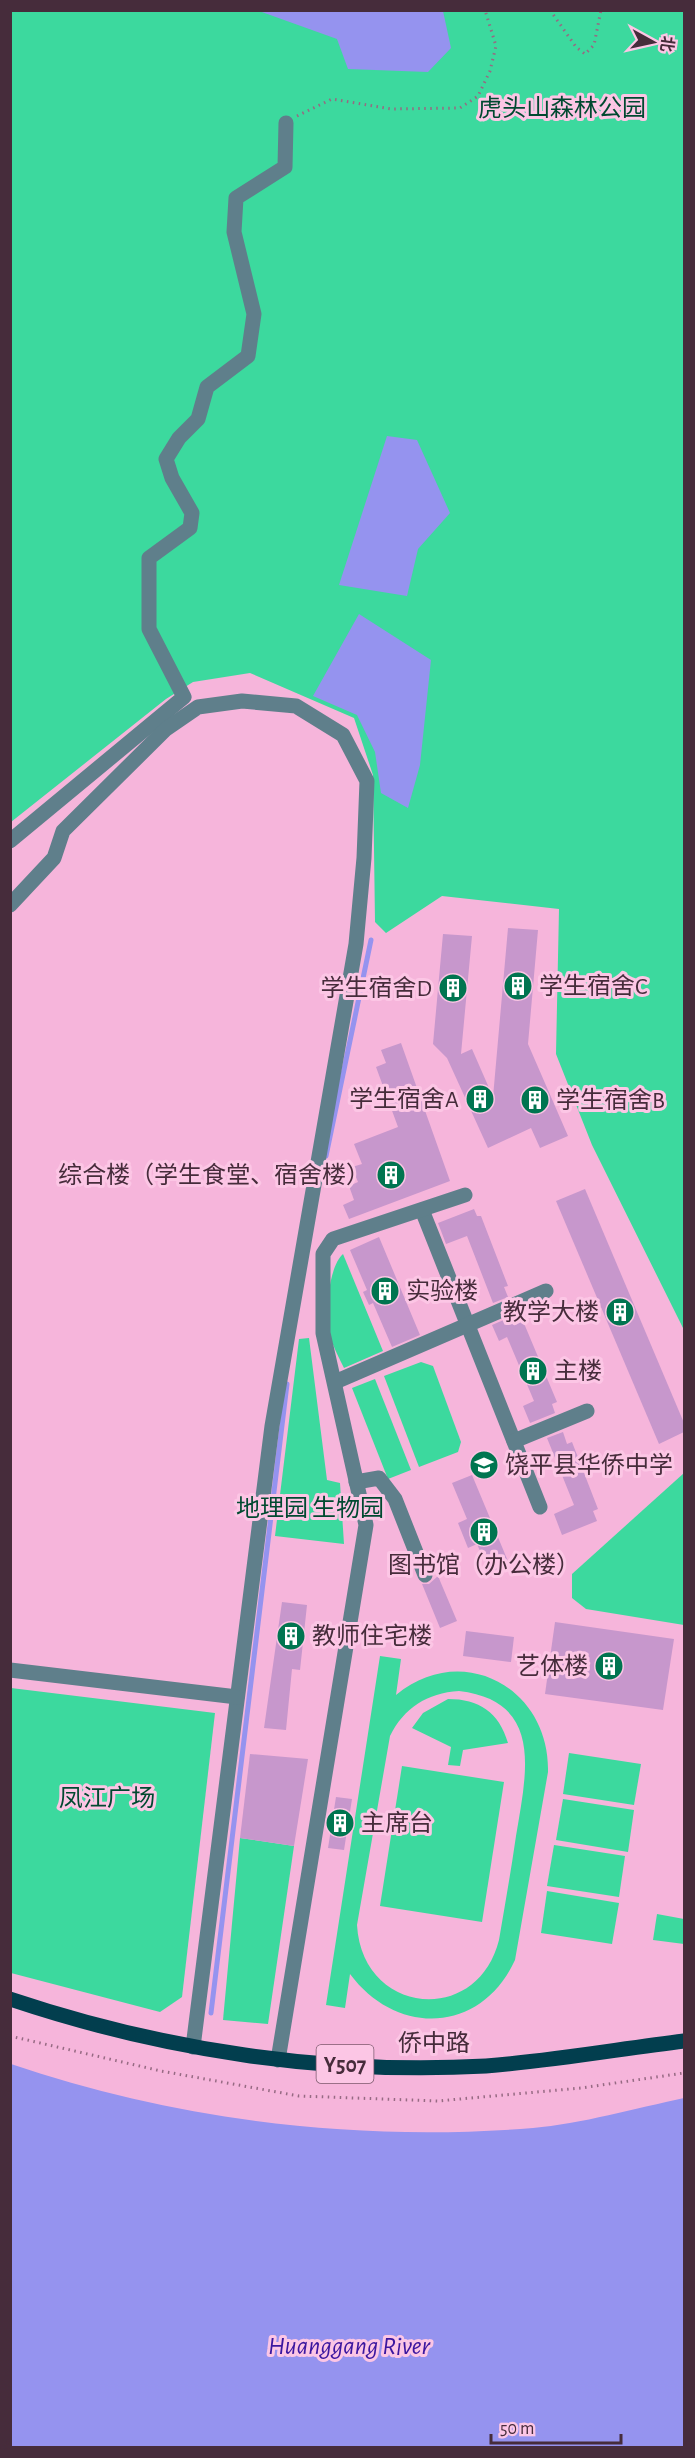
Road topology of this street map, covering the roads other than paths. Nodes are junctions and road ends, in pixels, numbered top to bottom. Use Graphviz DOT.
graph roads {
  1 [pos="286,123"];
  2 [pos="10,841"];
  3 [pos="10,905"];
  4 [pos="465,1195"];
  5 [pos="422,1210"];
  6 [pos="546,1291"];
  7 [pos="467,1325"];
  8 [pos="335,1382"];
  9 [pos="587,1411"];
  10 [pos="514,1441"];
  11 [pos="356,1482"];
  12 [pos="540,1507"];
  13 [pos="425,1575"];
  14 [pos="10,1670"];
  15 [pos="237,1697"];
  16 [pos="10,1999"];
  17 [pos="684,2041"];
  18 [pos="193,2047"];
  19 [pos="278,2060"];
  1 -- 2 [label="street"];
  3 -- 15 [label="street"];
  4 -- 5 [label="street"];
  5 -- 7 [label="street"];
  5 -- 8 [label="street"];
  6 -- 7 [label="street"];
  7 -- 8 [label="street"];
  7 -- 10 [label="street"];
  8 -- 11 [label="street"];
  9 -- 10 [label="street"];
  10 -- 12 [label="street"];
  11 -- 13 [label="street"];
  11 -- 19 [label="street"];
  14 -- 15 [label="street"];
  15 -- 18 [label="street"];
  16 -- 18 [label="main road, 侨中路 / Y507"];
  17 -- 19 [label="main road, 侨中路 / Y507"];
  18 -- 19 [label="main road, 侨中路 / Y507"];
}
